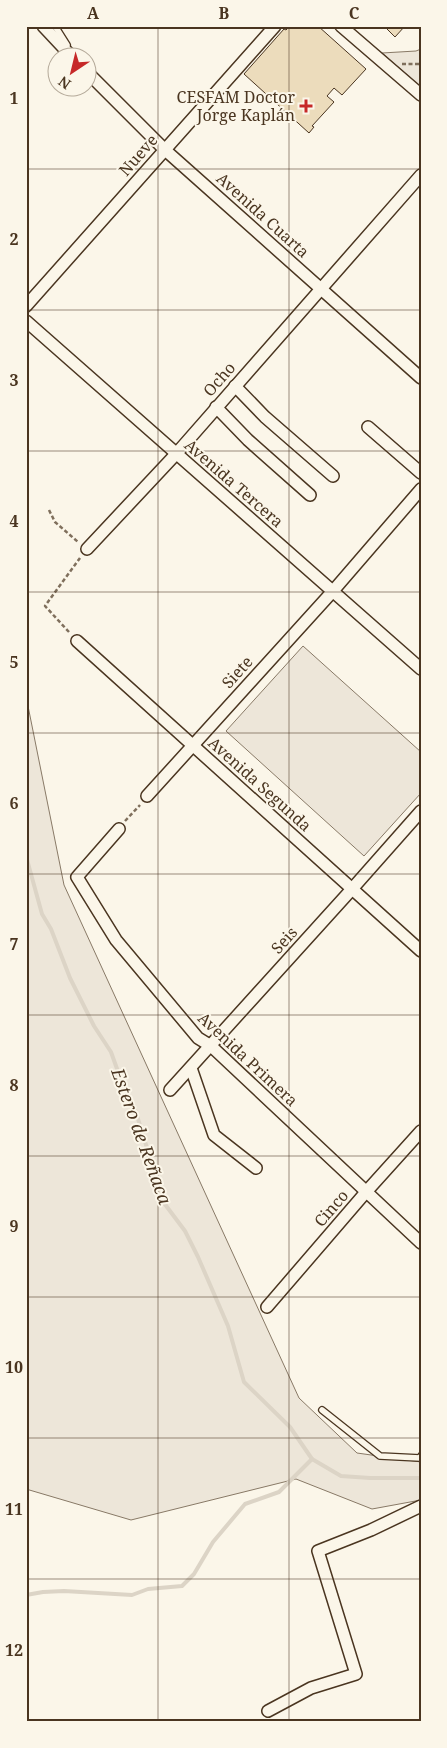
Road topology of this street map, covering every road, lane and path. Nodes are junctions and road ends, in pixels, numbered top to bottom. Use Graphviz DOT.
graph roads {
  1 [pos="43,26"];
  2 [pos="55,26"];
  3 [pos="276,26"];
  4 [pos="341,26"];
  5 [pos="64,48"];
  6 [pos="68,48"];
  7 [pos="98,83"];
  8 [pos="421,96"];
  9 [pos="164,149"];
  10 [pos="421,175"];
  11 [pos="321,288"];
  12 [pos="26,306"];
  13 [pos="26,321"];
  14 [pos="421,378"];
  15 [pos="235,386"];
  16 [pos="216,407"];
  17 [pos="368,427"];
  18 [pos="176,454"];
  19 [pos="421,472"];
  20 [pos="333,476"];
  21 [pos="421,489"];
  22 [pos="310,495"];
  23 [pos="49,510"];
  24 [pos="87,549"];
  25 [pos="333,591"];
  26 [pos="77,641"];
  27 [pos="421,669"];
  28 [pos="193,745"];
  29 [pos="147,796"];
  30 [pos="421,811"];
  31 [pos="119,829"];
  32 [pos="352,889"];
  33 [pos="421,951"];
  34 [pos="211,1046"];
  35 [pos="191,1068"];
  36 [pos="170,1090"];
  37 [pos="421,1131"];
  38 [pos="256,1168"];
  39 [pos="366,1192"];
  40 [pos="421,1243"];
  41 [pos="267,1307"];
  42 [pos="322,1410"];
  43 [pos="421,1456"];
  44 [pos="421,1506"];
  45 [pos="268,1711"];
  1 -- 5 [label="street"];
  2 -- 6 [label="lane"];
  3 -- 9 [label="street, Nueve"];
  4 -- 8 [label="street"];
  7 -- 9 [label="street, Avenida Cuarta"];
  9 -- 11 [label="street, Avenida Cuarta"];
  9 -- 12 [label="street, Nueve"];
  10 -- 11 [label="street, Ocho"];
  11 -- 14 [label="street, Avenida Cuarta"];
  11 -- 15 [label="street, Ocho"];
  13 -- 18 [label="street, Avenida Tercera"];
  15 -- 16 [label="street, Ocho"];
  15 -- 20 [label="street"];
  16 -- 18 [label="street, Ocho"];
  16 -- 22 [label="street"];
  17 -- 19 [label="street"];
  18 -- 24 [label="street, Ocho"];
  18 -- 25 [label="street, Avenida Tercera"];
  21 -- 25 [label="street, Siete"];
  23 -- 24 [label="path"];
  24 -- 26 [label="path"];
  25 -- 27 [label="street, Avenida Tercera"];
  25 -- 28 [label="street, Siete"];
  26 -- 28 [label="street, Avenida Segunda"];
  28 -- 29 [label="street, Siete"];
  28 -- 32 [label="street, Avenida Segunda"];
  29 -- 31 [label="path"];
  30 -- 32 [label="street, Seis"];
  31 -- 34 [label="street, Avenida Primera"];
  32 -- 33 [label="street, Avenida Segunda"];
  32 -- 34 [label="street, Seis"];
  34 -- 35 [label="street, Seis"];
  34 -- 39 [label="street, Avenida Primera"];
  35 -- 36 [label="street, Seis"];
  35 -- 38 [label="street"];
  37 -- 39 [label="street, Cinco"];
  39 -- 40 [label="street, Avenida Primera"];
  39 -- 41 [label="street, Cinco"];
  42 -- 43 [label="lane"];
  44 -- 45 [label="street"];
}
